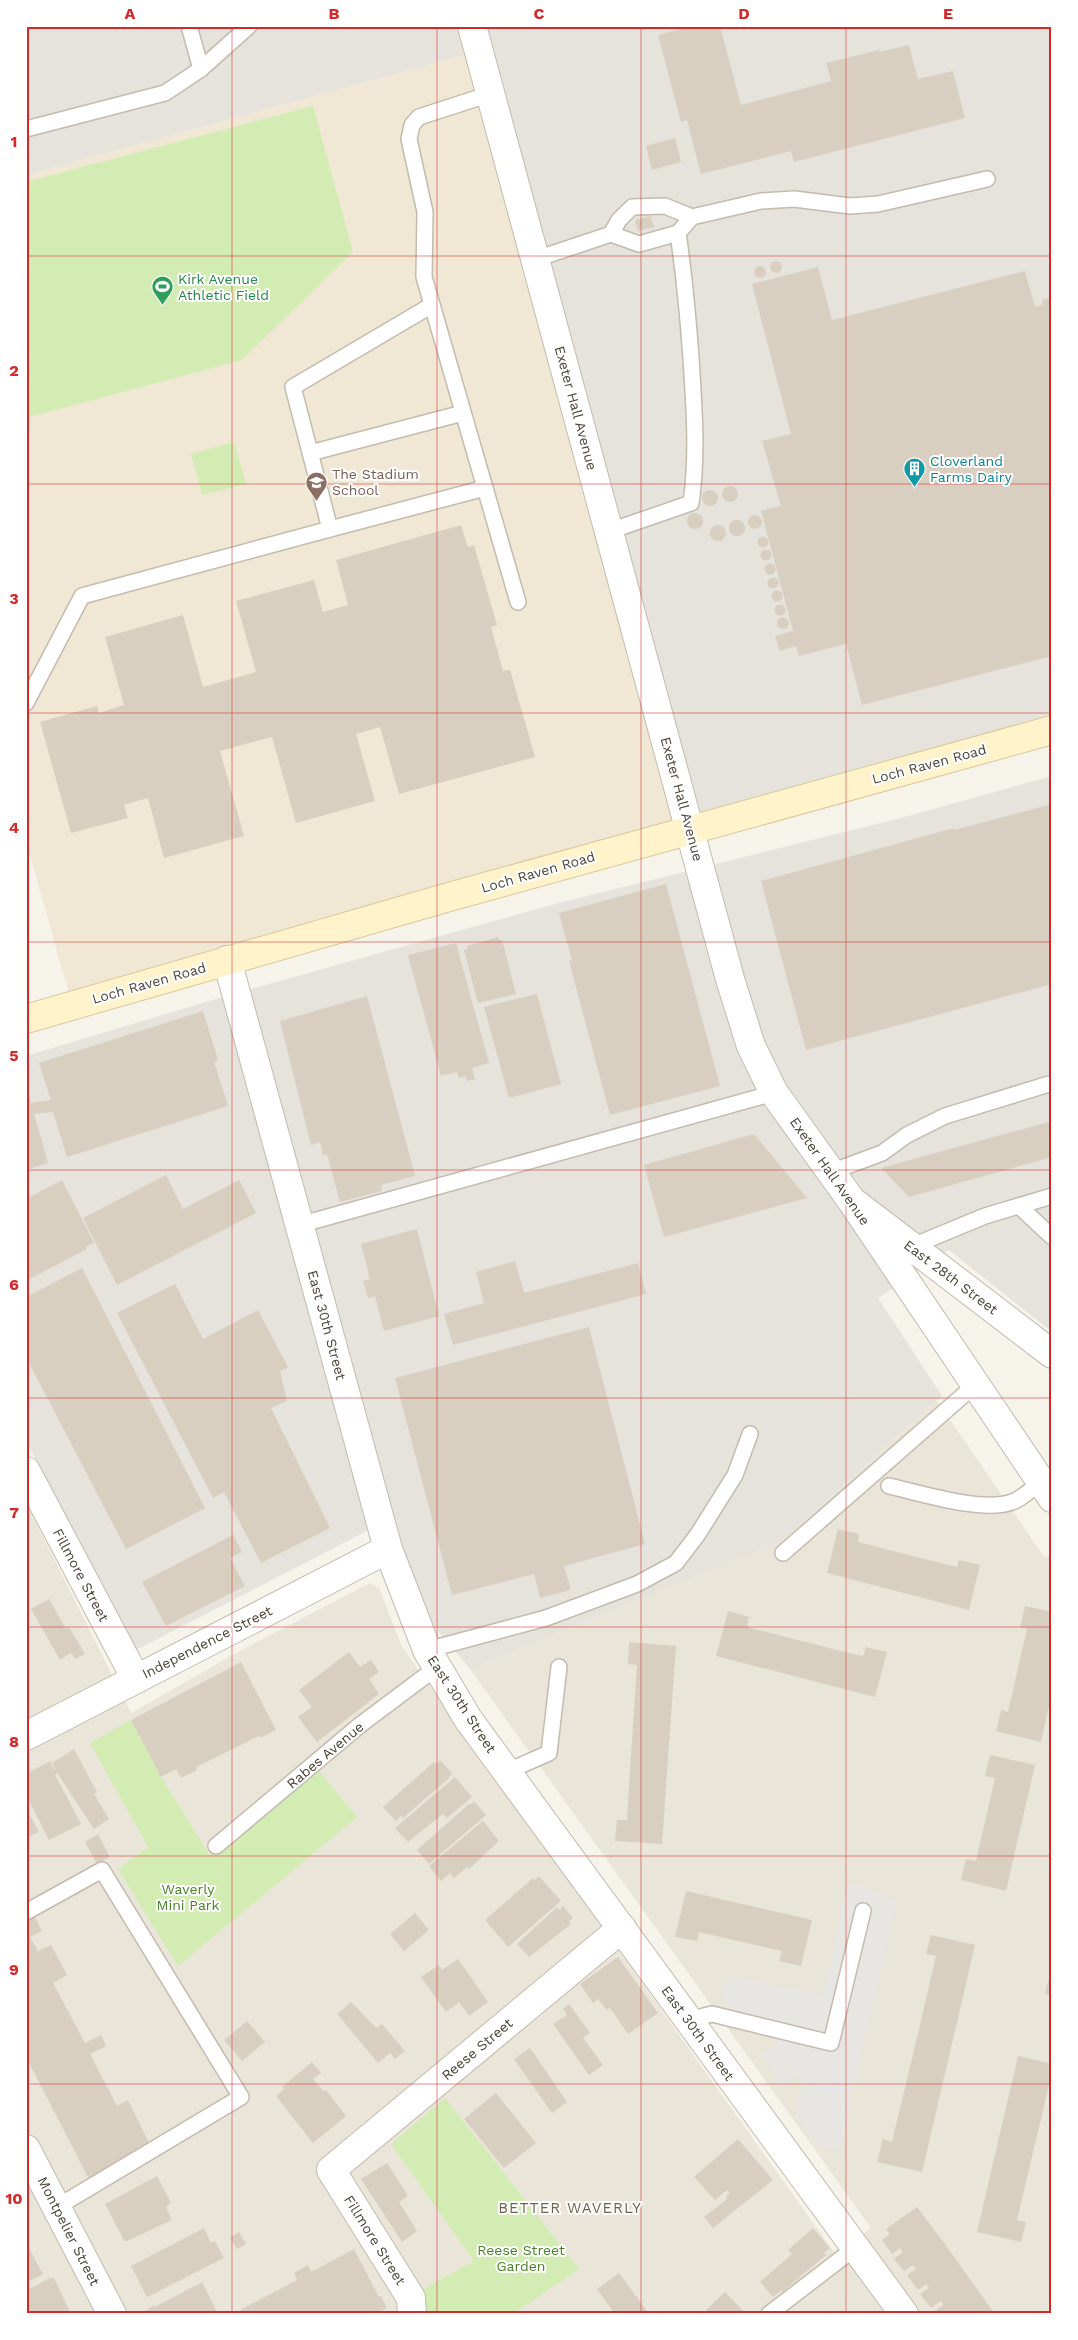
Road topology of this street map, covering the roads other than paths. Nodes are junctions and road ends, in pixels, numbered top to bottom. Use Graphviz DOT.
graph roads {
  1 [pos="189,26"];
  2 [pos="249,26"];
  3 [pos="472,26"];
  4 [pos="201,69"];
  5 [pos="490,94"];
  6 [pos="26,129"];
  7 [pos="987,179"];
  8 [pos="692,217"];
  9 [pos="678,232"];
  10 [pos="611,234"];
  11 [pos="536,259"];
  12 [pos="432,305"];
  13 [pos="463,414"];
  14 [pos="310,454"];
  15 [pos="485,488"];
  16 [pos="330,529"];
  17 [pos="610,531"];
  18 [pos="518,602"];
  19 [pos="26,703"];
  20 [pos="1052,730"];
  21 [pos="690,830"];
  22 [pos="227,960"];
  23 [pos="26,1019"];
  24 [pos="1049,1084"];
  25 [pos="774,1093"];
  26 [pos="831,1172"];
  27 [pos="1052,1196"];
  28 [pos="851,1200"];
  29 [pos="1019,1206"];
  30 [pos="299,1225"];
  31 [pos="1052,1238"];
  32 [pos="910,1246"];
  33 [pos="1052,1354"];
  34 [pos="975,1385"];
  35 [pos="750,1434"];
  36 [pos="26,1471"];
  37 [pos="889,1486"];
  38 [pos="1046,1490"];
  39 [pos="388,1549"];
  40 [pos="782,1553"];
  41 [pos="431,1659"];
  42 [pos="559,1667"];
  43 [pos="136,1679"];
  44 [pos="26,1736"];
  45 [pos="508,1771"];
  46 [pos="216,1846"];
  47 [pos="863,1911"];
  48 [pos="26,1912"];
  49 [pos="622,1928"];
  50 [pos="690,2022"];
  51 [pos="26,2149"];
  52 [pos="331,2170"];
  53 [pos="56,2207"];
  54 [pos="855,2248"];
  55 [pos="413,2313"];
  56 [pos="112,2314"];
  57 [pos="769,2314"];
  58 [pos="904,2314"];
  1 -- 4 [label="lane"];
  2 -- 4 [label="lane"];
  3 -- 5 [label="street, Exeter Hall Avenue"];
  4 -- 6 [label="lane"];
  5 -- 11 [label="street, Exeter Hall Avenue"];
  5 -- 12 [label="lane"];
  7 -- 8 [label="lane"];
  8 -- 9 [label="lane"];
  8 -- 10 [label="lane"];
  9 -- 10 [label="lane"];
  9 -- 17 [label="lane"];
  10 -- 11 [label="lane"];
  11 -- 17 [label="street, Exeter Hall Avenue"];
  12 -- 13 [label="lane"];
  12 -- 14 [label="lane"];
  13 -- 14 [label="lane"];
  13 -- 15 [label="lane"];
  14 -- 16 [label="lane"];
  15 -- 16 [label="lane"];
  15 -- 18 [label="lane"];
  16 -- 19 [label="lane"];
  17 -- 21 [label="street, Exeter Hall Avenue"];
  20 -- 21 [label="main road, Loch Raven Road"];
  21 -- 22 [label="main road, Loch Raven Road"];
  21 -- 25 [label="street, Exeter Hall Avenue"];
  22 -- 23 [label="main road, Loch Raven Road"];
  22 -- 30 [label="street, East 30th Street"];
  24 -- 26 [label="lane"];
  25 -- 26 [label="street, Exeter Hall Avenue"];
  25 -- 30 [label="lane"];
  26 -- 28 [label="street, Exeter Hall Avenue"];
  27 -- 29 [label="lane"];
  28 -- 32 [label="street, East 28th Street"];
  28 -- 34 [label="street, Exeter Hall Avenue"];
  29 -- 31 [label="lane"];
  29 -- 32 [label="lane"];
  30 -- 39 [label="street, East 30th Street"];
  32 -- 33 [label="street, East 28th Street"];
  34 -- 38 [label="street, Exeter Hall Avenue"];
  34 -- 40 [label="lane"];
  35 -- 41 [label="lane"];
  36 -- 43 [label="street, Fillmore Street"];
  37 -- 38 [label="lane"];
  39 -- 41 [label="street, East 30th Street"];
  39 -- 43 [label="street, Independence Street"];
  41 -- 45 [label="street, East 30th Street"];
  41 -- 46 [label="lane, Rabes Avenue"];
  42 -- 45 [label="lane"];
  43 -- 44 [label="street, Independence Street"];
  45 -- 49 [label="street, East 30th Street"];
  47 -- 50 [label="lane"];
  48 -- 53 [label="lane"];
  49 -- 50 [label="street, East 30th Street"];
  49 -- 52 [label="street, Reese Street"];
  50 -- 54 [label="street, East 30th Street"];
  51 -- 53 [label="street, Montpelier Street"];
  52 -- 55 [label="street, Fillmore Street"];
  53 -- 56 [label="street, Montpelier Street"];
  54 -- 57 [label="lane"];
  54 -- 58 [label="street, East 30th Street"];
}
